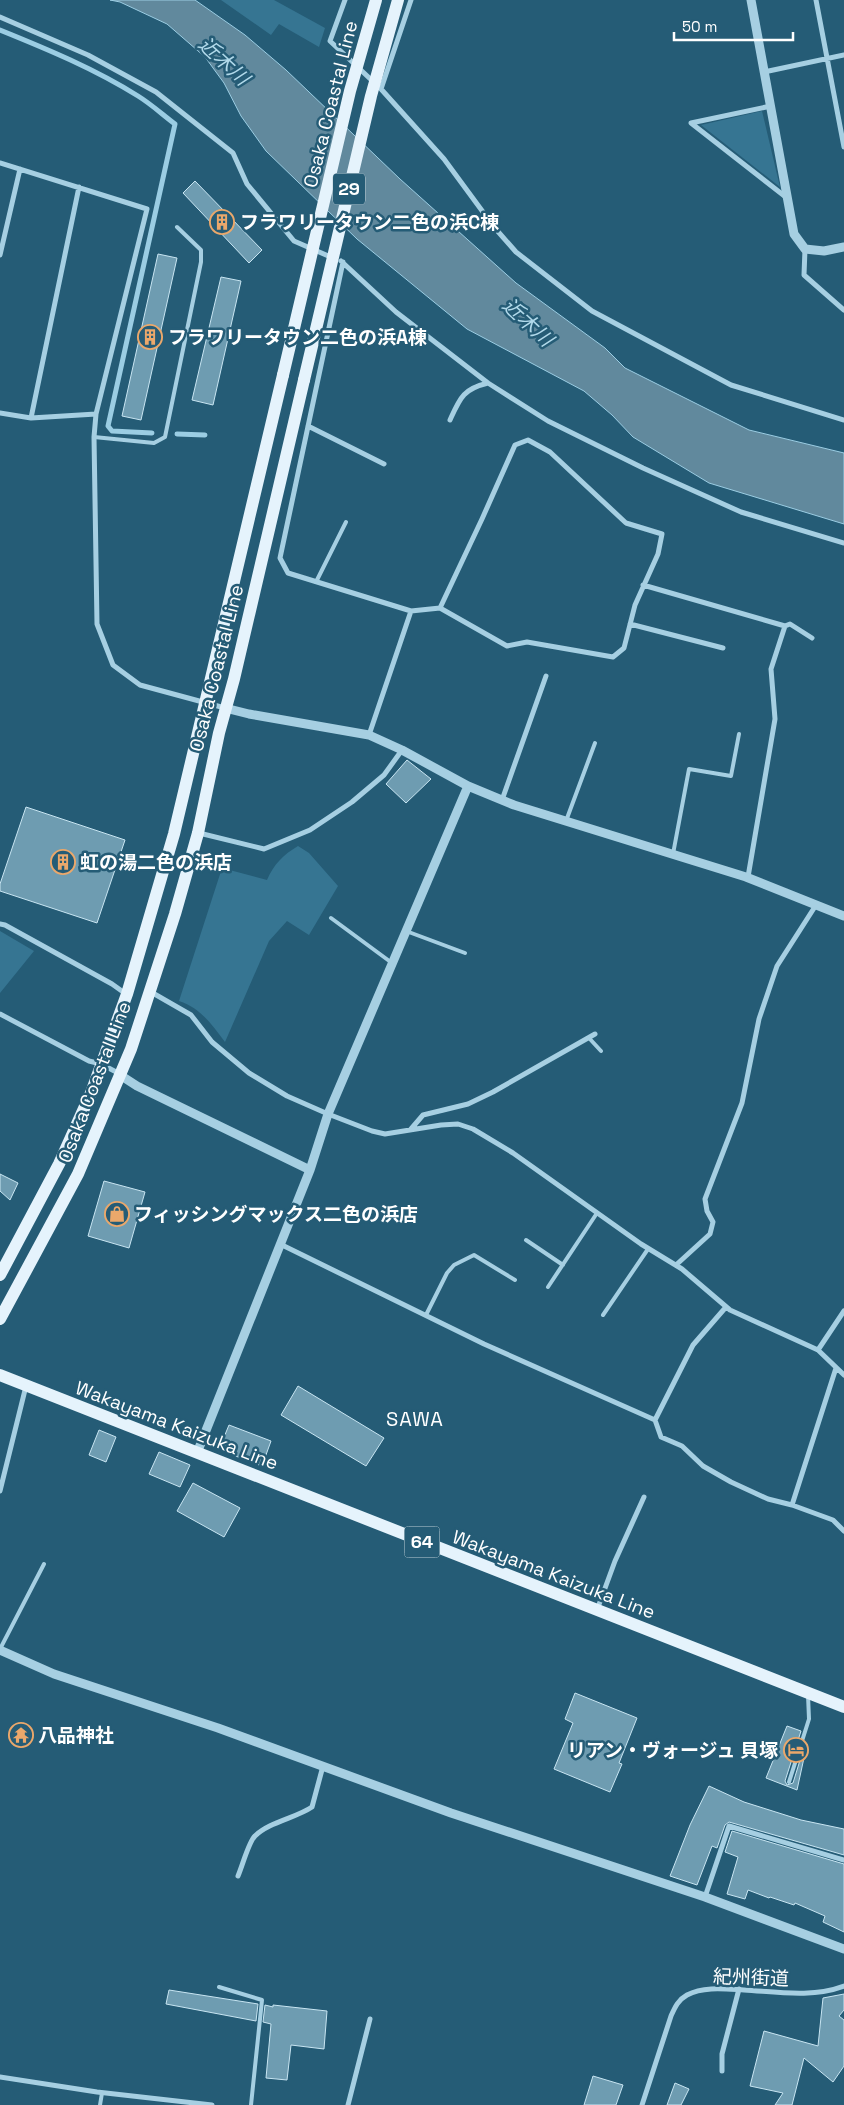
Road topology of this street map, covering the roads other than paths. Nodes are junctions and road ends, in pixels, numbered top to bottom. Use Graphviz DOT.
graph roads {
  1 [pos="345,0"];
  2 [pos="376,0"];
  3 [pos="398,0"];
  4 [pos="411,0"];
  5 [pos="751,0"];
  6 [pos="816,0"];
  7 [pos="0,17"];
  8 [pos="844,55"];
  9 [pos="826,59"];
  10 [pos="764,72"];
  11 [pos="381,89"];
  12 [pos="771,106"];
  13 [pos="844,147"];
  14 [pos="0,163"];
  15 [pos="20,169"];
  16 [pos="79,187"];
  17 [pos="787,198"];
  18 [pos="178,226"];
  19 [pos="844,248"];
  20 [pos="805,249"];
  21 [pos="0,255"];
  22 [pos="343,262"];
  23 [pos="844,310"];
  24 [pos="488,383"];
  25 [pos="0,413"];
  26 [pos="96,414"];
  27 [pos="31,418"];
  28 [pos="450,420"];
  29 [pos="844,420"];
  30 [pos="308,426"];
  31 [pos="94,438"];
  32 [pos="384,464"];
  33 [pos="346,522"];
  34 [pos="844,543"];
  35 [pos="316,582"];
  36 [pos="643,585"];
  37 [pos="440,608"];
  38 [pos="411,611"];
  39 [pos="630,624"];
  40 [pos="785,626"];
  41 [pos="812,638"];
  42 [pos="723,648"];
  43 [pos="546,676"];
  44 [pos="206,702"];
  45 [pos="225,708"];
  46 [pos="739,734"];
  47 [pos="369,735"];
  48 [pos="595,743"];
  49 [pos="402,750"];
  50 [pos="468,786"];
  51 [pos="502,800"];
  52 [pos="566,821"];
  53 [pos="198,833"];
  54 [pos="673,854"];
  55 [pos="748,877"];
  56 [pos="817,904"];
  57 [pos="844,916"];
  58 [pos="331,918"];
  59 [pos="0,924"];
  60 [pos="406,931"];
  61 [pos="465,953"];
  62 [pos="392,963"];
  63 [pos="149,991"];
  64 [pos="127,994"];
  65 [pos="0,1014"];
  66 [pos="595,1034"];
  67 [pos="589,1038"];
  68 [pos="601,1051"];
  69 [pos="101,1064"];
  70 [pos="120,1075"];
  71 [pos="328,1114"];
  72 [pos="411,1130"];
  73 [pos="310,1170"];
  74 [pos="597,1213"];
  75 [pos="526,1240"];
  76 [pos="280,1244"];
  77 [pos="648,1249"];
  78 [pos="563,1265"];
  79 [pos="676,1265"];
  80 [pos="0,1275"];
  81 [pos="516,1280"];
  82 [pos="548,1287"];
  83 [pos="726,1307"];
  84 [pos="844,1311"];
  85 [pos="426,1315"];
  86 [pos="602,1315"];
  87 [pos="0,1320"];
  88 [pos="818,1350"];
  89 [pos="836,1368"];
  90 [pos="0,1375"];
  91 [pos="844,1375"];
  92 [pos="26,1386"];
  93 [pos="655,1420"];
  94 [pos="197,1453"];
  95 [pos="0,1491"];
  96 [pos="644,1497"];
  97 [pos="792,1505"];
  98 [pos="844,1531"];
  99 [pos="44,1564"];
  100 [pos="597,1611"];
  101 [pos="0,1650"];
  102 [pos="807,1693"];
  103 [pos="844,1707"];
  104 [pos="324,1766"];
  105 [pos="789,1782"];
  106 [pos="844,1860"];
  107 [pos="238,1876"];
  108 [pos="705,1897"];
  109 [pos="844,1949"];
  110 [pos="844,1986"];
  111 [pos="219,1987"];
  112 [pos="740,1990"];
  113 [pos="370,2019"];
  114 [pos="722,2071"];
  115 [pos="0,2077"];
  116 [pos="102,2093"];
  117 [pos="100,2105"];
  118 [pos="212,2105"];
  119 [pos="251,2105"];
  120 [pos="348,2105"];
  121 [pos="642,2105"];
  1 -- 11 [label="street"];
  2 -- 44 [label="main road, Osaka Coastal Line / 29, bridge"];
  3 -- 45 [label="main road, Osaka Coastal Line / 29, bridge"];
  4 -- 11 [label="street"];
  5 -- 10 [label="street"];
  6 -- 9 [label="street"];
  7 -- 22 [label="street"];
  8 -- 9 [label="street"];
  9 -- 10 [label="street"];
  9 -- 13 [label="street"];
  10 -- 12 [label="street"];
  11 -- 29 [label="street"];
  12 -- 17 [label="street"];
  12 -- 17 [label="street"];
  14 -- 15 [label="street"];
  15 -- 16 [label="street"];
  15 -- 21 [label="street"];
  16 -- 26 [label="street"];
  16 -- 27 [label="street"];
  17 -- 20 [label="street"];
  18 -- 31 [label="lane"];
  19 -- 20 [label="street"];
  20 -- 23 [label="street"];
  22 -- 24 [label="street"];
  22 -- 30 [label="street"];
  24 -- 28 [label="street"];
  24 -- 34 [label="street"];
  25 -- 27 [label="street"];
  26 -- 27 [label="street"];
  26 -- 31 [label="street"];
  30 -- 32 [label="street"];
  30 -- 35 [label="street"];
  31 -- 44 [label="street"];
  33 -- 35 [label="lane"];
  35 -- 38 [label="street"];
  36 -- 37 [label="street"];
  36 -- 39 [label="street"];
  36 -- 40 [label="street"];
  37 -- 38 [label="street"];
  37 -- 39 [label="street"];
  38 -- 47 [label="street"];
  39 -- 42 [label="street"];
  40 -- 41 [label="street"];
  40 -- 55 [label="street"];
  43 -- 51 [label="street"];
  44 -- 45 [label="street"];
  44 -- 64 [label="main road, Osaka Coastal Line / 29"];
  45 -- 47 [label="street"];
  45 -- 53 [label="main road, Osaka Coastal Line / 29"];
  46 -- 54 [label="lane"];
  47 -- 49 [label="street"];
  48 -- 52 [label="lane"];
  49 -- 50 [label="street"];
  49 -- 53 [label="street"];
  50 -- 51 [label="street"];
  50 -- 60 [label="street"];
  51 -- 52 [label="street"];
  52 -- 54 [label="street"];
  53 -- 63 [label="main road, Osaka Coastal Line / 29"];
  54 -- 55 [label="street"];
  55 -- 56 [label="street"];
  56 -- 57 [label="street"];
  56 -- 79 [label="street"];
  58 -- 62 [label="lane"];
  59 -- 64 [label="street"];
  60 -- 61 [label="lane"];
  60 -- 62 [label="street"];
  62 -- 71 [label="street"];
  63 -- 70 [label="main road, Osaka Coastal Line / 29"];
  63 -- 71 [label="street"];
  64 -- 69 [label="main road, Osaka Coastal Line / 29"];
  65 -- 69 [label="street"];
  66 -- 67 [label="street"];
  67 -- 68 [label="lane"];
  67 -- 72 [label="street"];
  69 -- 70 [label="street"];
  69 -- 80 [label="main road, Osaka Coastal Line / 29"];
  70 -- 73 [label="street"];
  70 -- 87 [label="main road, Osaka Coastal Line / 29"];
  71 -- 72 [label="street"];
  71 -- 73 [label="street"];
  72 -- 74 [label="street"];
  73 -- 76 [label="street"];
  74 -- 77 [label="street"];
  74 -- 78 [label="lane"];
  75 -- 78 [label="lane"];
  76 -- 85 [label="street"];
  76 -- 94 [label="street"];
  77 -- 79 [label="street"];
  77 -- 86 [label="lane"];
  78 -- 82 [label="lane"];
  79 -- 83 [label="street"];
  81 -- 85 [label="lane"];
  83 -- 88 [label="street"];
  83 -- 93 [label="street"];
  84 -- 88 [label="street"];
  85 -- 93 [label="street"];
  88 -- 89 [label="street"];
  89 -- 91 [label="street"];
  89 -- 97 [label="street"];
  90 -- 92 [label="main road, Wakayama Kaizuka Line / 64"];
  92 -- 94 [label="main road, Wakayama Kaizuka Line / 64"];
  92 -- 95 [label="street"];
  93 -- 97 [label="street"];
  94 -- 100 [label="main road, Wakayama Kaizuka Line / 64"];
  96 -- 100 [label="street"];
  97 -- 98 [label="street"];
  99 -- 101 [label="lane"];
  100 -- 102 [label="main road, Wakayama Kaizuka Line / 64"];
  101 -- 104 [label="street"];
  102 -- 103 [label="main road, Wakayama Kaizuka Line / 64"];
  102 -- 105 [label="lane"];
  104 -- 107 [label="street"];
  104 -- 108 [label="street"];
  106 -- 108 [label="street"];
  108 -- 109 [label="street"];
  110 -- 112 [label="street, 紀州街道"];
  111 -- 119 [label="lane"];
  112 -- 114 [label="street"];
  112 -- 121 [label="street, 紀州街道"];
  113 -- 120 [label="street"];
  115 -- 116 [label="street"];
  116 -- 117 [label="lane"];
  116 -- 118 [label="street"];
}
